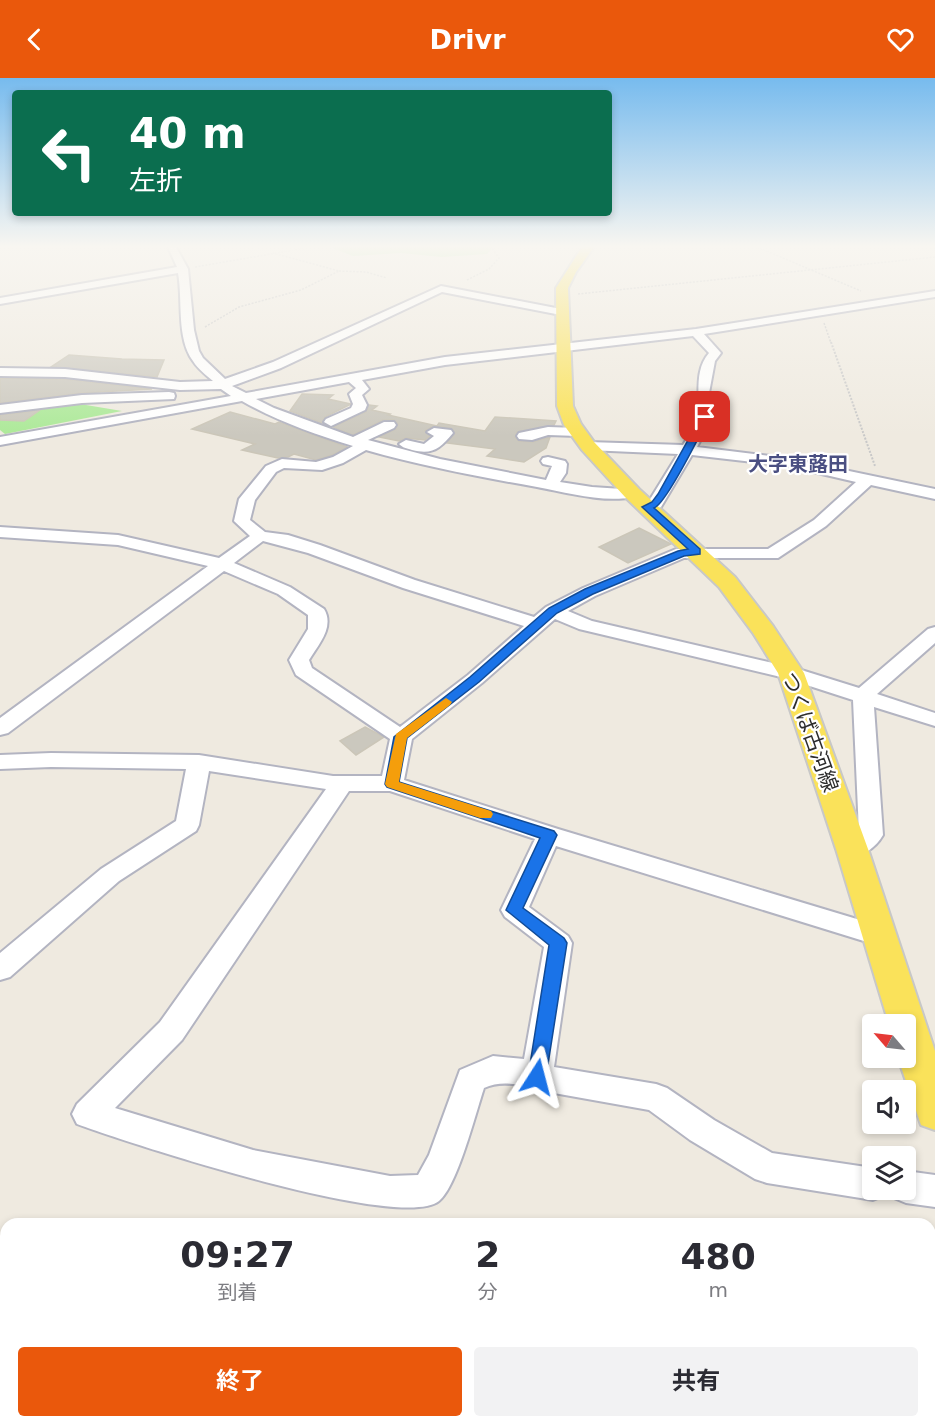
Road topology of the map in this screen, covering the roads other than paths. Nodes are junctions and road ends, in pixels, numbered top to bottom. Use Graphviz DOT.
graph roads {
  1 [pos="188,310"];
  2 [pos="396,310"];
  3 [pos="551,310"];
  4 [pos="838,310"];
  5 [pos="561,312"];
  6 [pos="696,332"];
  7 [pos="562,346"];
  8 [pos="479,356"];
  9 [pos="477,370"];
  10 [pos="0,372"];
  11 [pos="351,377"];
  12 [pos="222,385"];
  13 [pos="239,396"];
  14 [pos="356,396"];
  15 [pos="340,398"];
  16 [pos="182,408"];
  17 [pos="0,409"];
  18 [pos="331,422"];
  19 [pos="389,425"];
  20 [pos="434,432"];
  21 [pos="578,432"];
  22 [pos="524,436"];
  23 [pos="0,441"];
  24 [pos="360,443"];
  25 [pos="406,444"];
  26 [pos="688,450"];
  27 [pos="421,453"];
  28 [pos="466,453"];
  29 [pos="548,461"];
  30 [pos="457,466"];
  31 [pos="874,480"];
  32 [pos="550,485"];
  33 [pos="935,494"];
  34 [pos="640,500"];
  35 [pos="0,532"];
  36 [pos="260,536"];
  37 [pos="696,552"];
  38 [pos="223,564"];
  39 [pos="553,611"];
  40 [pos="536,624"];
  41 [pos="935,633"];
  42 [pos="790,673"];
  43 [pos="863,696"];
  44 [pos="935,720"];
  45 [pos="0,728"];
  46 [pos="401,737"];
  47 [pos="0,762"];
  48 [pos="199,762"];
  49 [pos="342,783"];
  50 [pos="392,784"];
  51 [pos="549,835"];
  52 [pos="852,849"];
  53 [pos="880,936"];
  54 [pos="0,969"];
  55 [pos="537,1074"];
  56 [pos="935,1112"];
  57 [pos="862,1182"];
  58 [pos="916,1188"];
  59 [pos="935,1191"];
  1 -- 12 [label="street"];
  2 -- 12 [label="street"];
  3 -- 5 [label="street"];
  4 -- 6 [label="street"];
  5 -- 7 [label="main road"];
  6 -- 7 [label="street"];
  6 -- 26 [label="street"];
  7 -- 8 [label="street"];
  7 -- 21 [label="main road"];
  8 -- 9 [label="street"];
  8 -- 11 [label="street"];
  10 -- 12 [label="street"];
  11 -- 13 [label="street"];
  11 -- 14 [label="street"];
  12 -- 13 [label="street"];
  13 -- 16 [label="street"];
  13 -- 24 [label="street"];
  14 -- 15 [label="street"];
  14 -- 18 [label="street"];
  16 -- 17 [label="street"];
  16 -- 23 [label="street"];
  19 -- 24 [label="street"];
  20 -- 27 [label="street"];
  21 -- 22 [label="street"];
  21 -- 26 [label="street"];
  21 -- 34 [label="main road, つくば古河線"];
  24 -- 27 [label="street"];
  24 -- 36 [label="street"];
  25 -- 27 [label="street"];
  26 -- 31 [label="street"];
  26 -- 34 [label="street"];
  27 -- 30 [label="street"];
  28 -- 30 [label="street"];
  29 -- 32 [label="street"];
  30 -- 32 [label="street"];
  31 -- 33 [label="street"];
  31 -- 37 [label="street"];
  32 -- 34 [label="street"];
  34 -- 37 [label="main road, つくば古河線"];
  35 -- 38 [label="street"];
  36 -- 38 [label="street"];
  36 -- 40 [label="street"];
  37 -- 39 [label="street"];
  37 -- 42 [label="main road, つくば古河線"];
  38 -- 45 [label="street"];
  38 -- 46 [label="street"];
  39 -- 40 [label="street"];
  39 -- 42 [label="street"];
  40 -- 46 [label="street"];
  41 -- 43 [label="street"];
  42 -- 43 [label="street"];
  42 -- 52 [label="main road, つくば古河線"];
  43 -- 44 [label="street"];
  43 -- 52 [label="street"];
  46 -- 50 [label="street"];
  47 -- 48 [label="street"];
  48 -- 49 [label="street"];
  48 -- 54 [label="street"];
  49 -- 50 [label="street"];
  49 -- 55 [label="street"];
  50 -- 51 [label="street"];
  51 -- 53 [label="street"];
  51 -- 55 [label="street"];
  52 -- 53 [label="main road, つくば古河線"];
  53 -- 56 [label="main road, つくば古河線"];
  55 -- 57 [label="street"];
  58 -- 59 [label="street"];
}
